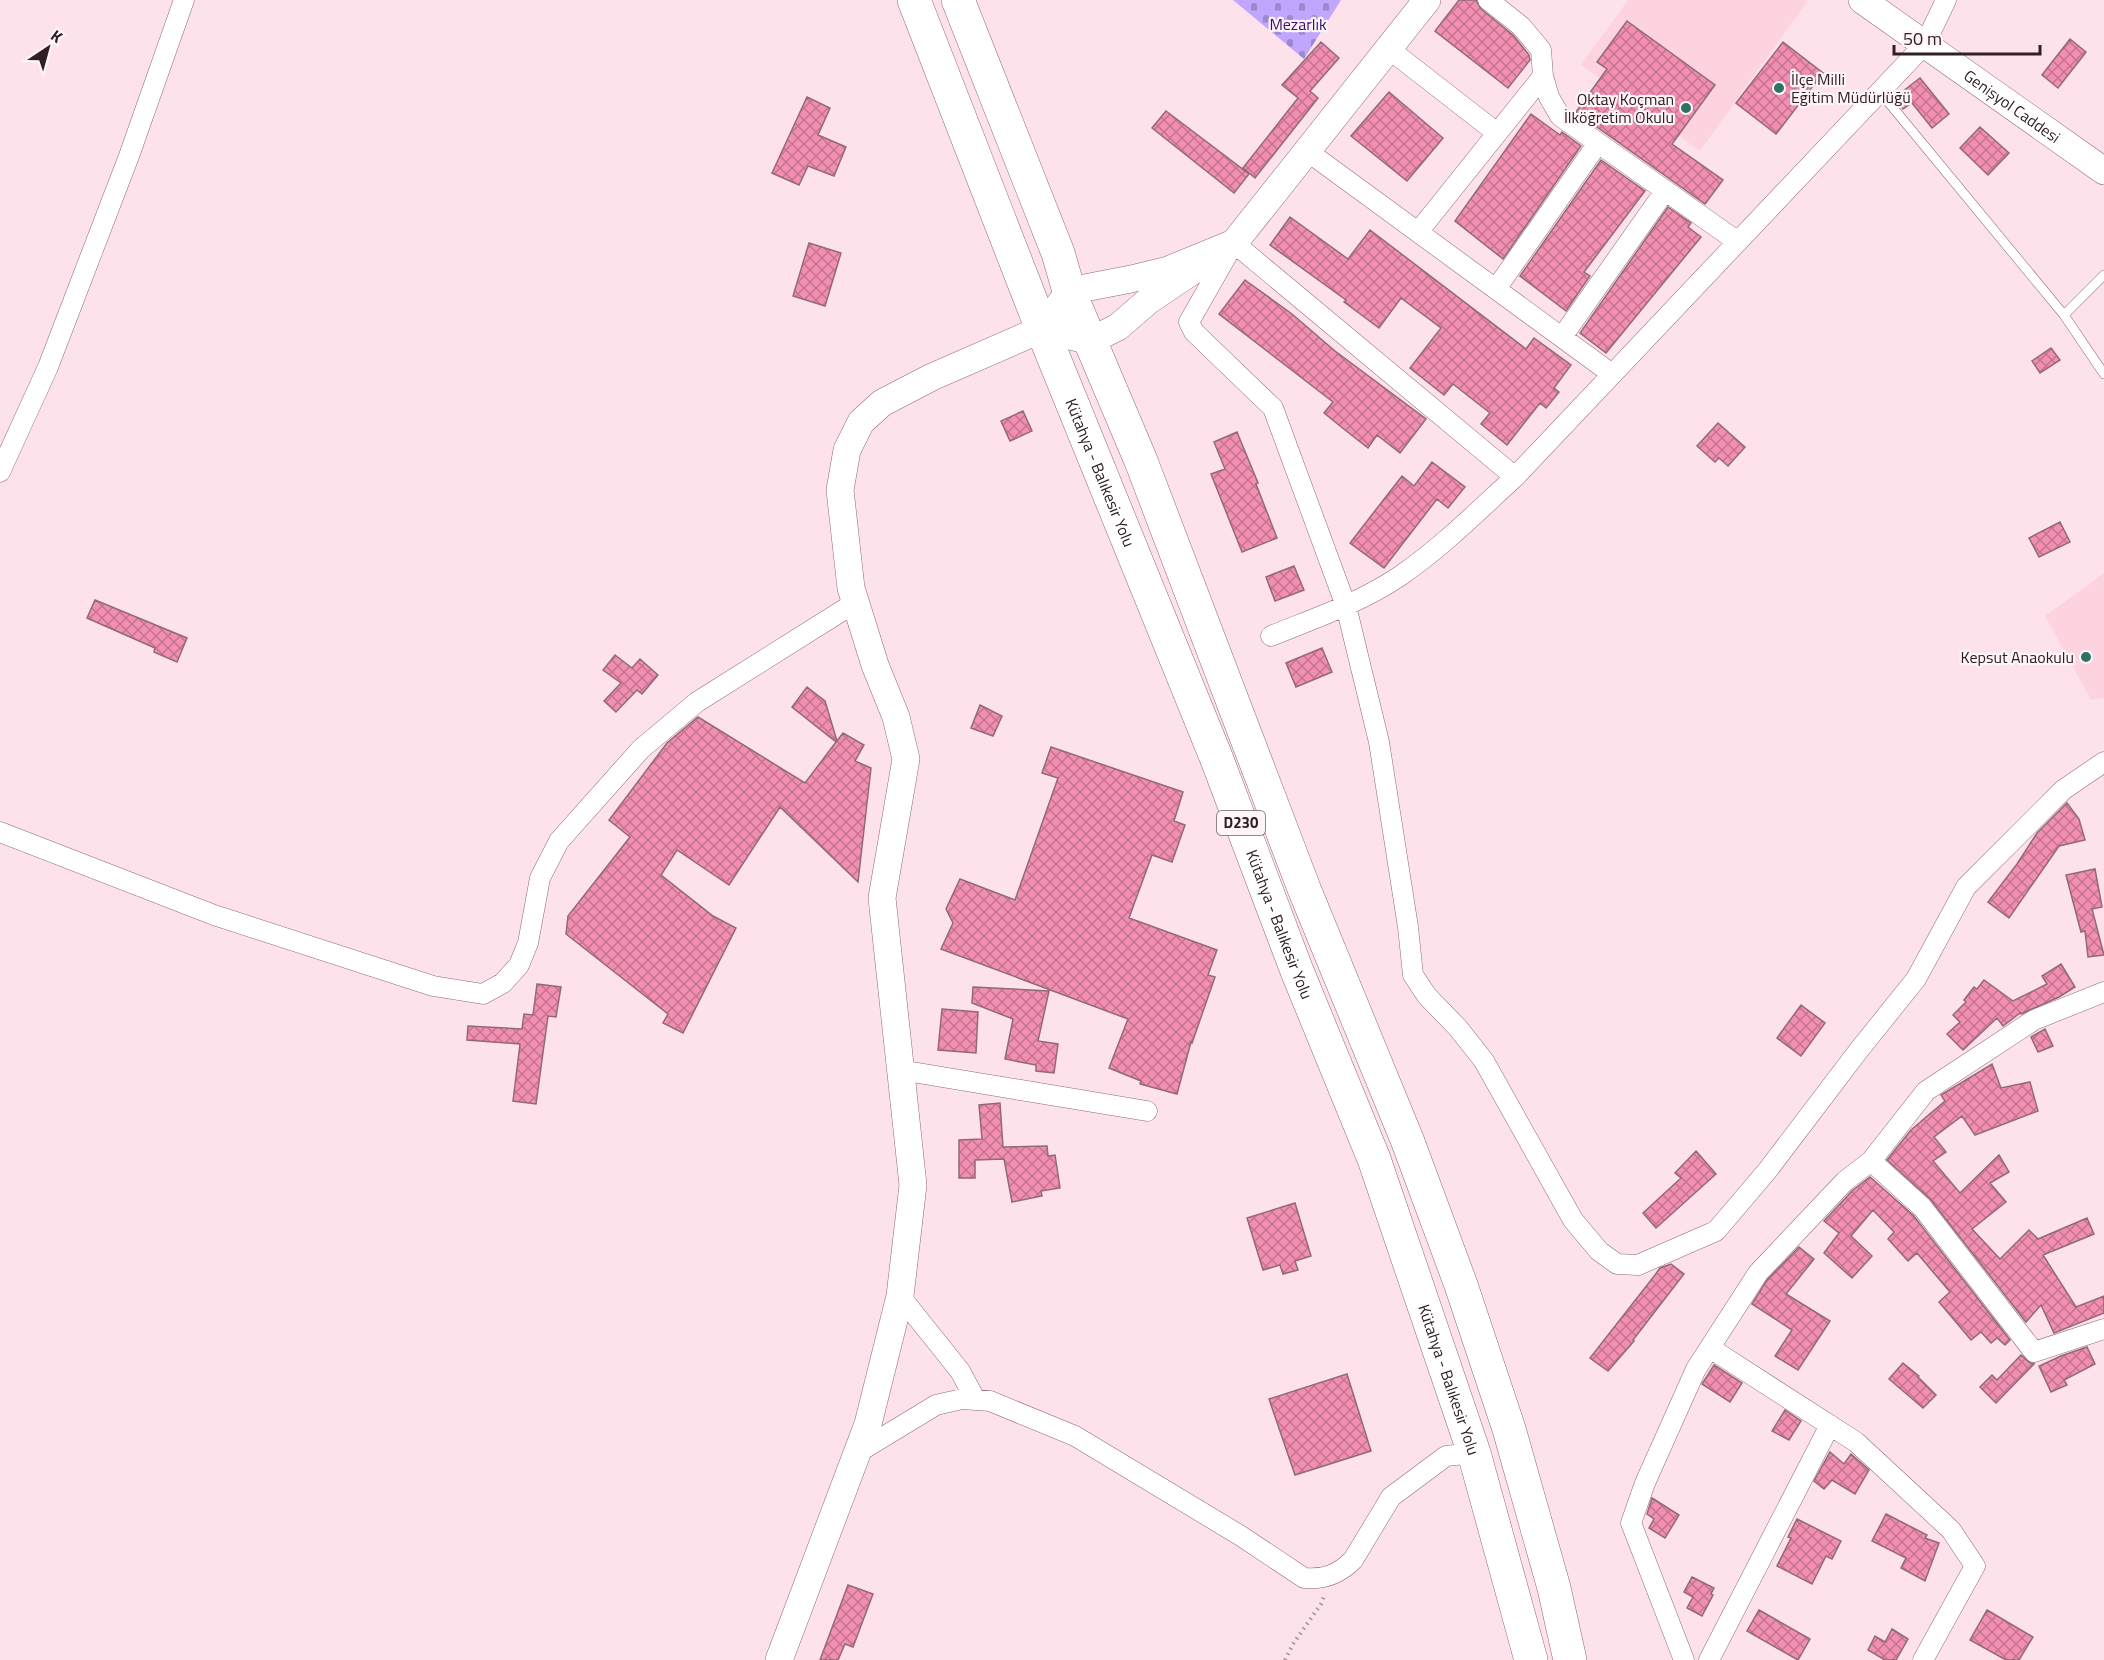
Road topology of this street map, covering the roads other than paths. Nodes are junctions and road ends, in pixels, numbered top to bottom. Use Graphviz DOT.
graph roads {
  1 [pos="184,0"];
  2 [pos="914,0"];
  3 [pos="958,0"];
  4 [pos="1428,0"];
  5 [pos="1488,0"];
  6 [pos="1862,0"];
  7 [pos="1946,0"];
  8 [pos="1925,44"];
  9 [pos="1389,50"];
  10 [pos="1543,76"];
  11 [pos="1880,92"];
  12 [pos="1497,133"];
  13 [pos="1598,143"];
  14 [pos="1307,151"];
  15 [pos="2104,171"];
  16 [pos="1665,191"];
  17 [pos="1418,232"];
  18 [pos="1738,242"];
  19 [pos="1234,243"];
  20 [pos="2104,275"];
  21 [pos="1496,289"];
  22 [pos="1069,291"];
  23 [pos="2064,315"];
  24 [pos="1042,329"];
  25 [pos="1562,337"];
  26 [pos="1090,341"];
  27 [pos="1612,374"];
  28 [pos="2104,374"];
  29 [pos="0,472"];
  30 [pos="1515,477"];
  31 [pos="856,602"];
  32 [pos="1346,606"];
  33 [pos="1271,636"];
  34 [pos="2104,762"];
  35 [pos="0,832"];
  36 [pos="2104,992"];
  37 [pos="900,1070"];
  38 [pos="1147,1111"];
  39 [pos="1871,1161"];
  40 [pos="900,1296"];
  41 [pos="2103,1334"];
  42 [pos="1710,1348"];
  43 [pos="975,1399"];
  44 [pos="1830,1425"];
  45 [pos="857,1453"];
  46 [pos="1474,1453"];
  47 [pos="779,1660"];
  48 [pos="1531,1660"];
  49 [pos="1570,1660"];
  50 [pos="1684,1660"];
  51 [pos="1708,1660"];
  52 [pos="1923,1660"];
  1 -- 29 [label="street"];
  2 -- 24 [label="highway, Kütahya - Balıkesir Yolu / D230"];
  3 -- 22 [label="highway, D230"];
  4 -- 9 [label="street"];
  5 -- 10 [label="street"];
  6 -- 8 [label="street, Genişyol Caddesi"];
  7 -- 8 [label="street"];
  8 -- 11 [label="street"];
  8 -- 15 [label="street, Genişyol Caddesi"];
  9 -- 12 [label="street"];
  9 -- 14 [label="street"];
  10 -- 12 [label="street"];
  10 -- 13 [label="street"];
  11 -- 18 [label="street"];
  11 -- 23 [label="lane"];
  12 -- 17 [label="street"];
  13 -- 16 [label="street"];
  13 -- 21 [label="street"];
  14 -- 17 [label="street"];
  14 -- 19 [label="street"];
  16 -- 18 [label="street"];
  16 -- 25 [label="street"];
  17 -- 21 [label="street"];
  18 -- 27 [label="street"];
  19 -- 22 [label="street"];
  19 -- 26 [label="street"];
  19 -- 30 [label="street"];
  19 -- 32 [label="street"];
  20 -- 23 [label="lane"];
  21 -- 25 [label="street"];
  22 -- 24 [label="street"];
  22 -- 26 [label="highway, D230"];
  23 -- 28 [label="lane"];
  24 -- 26 [label="street"];
  24 -- 31 [label="street"];
  24 -- 46 [label="highway, Kütahya - Balıkesir Yolu / D230"];
  25 -- 27 [label="street"];
  26 -- 49 [label="highway, D230"];
  27 -- 30 [label="street"];
  30 -- 32 [label="street"];
  31 -- 35 [label="street"];
  31 -- 37 [label="street"];
  32 -- 33 [label="street"];
  32 -- 34 [label="street"];
  36 -- 39 [label="street"];
  37 -- 38 [label="street"];
  37 -- 40 [label="street"];
  39 -- 41 [label="street"];
  39 -- 42 [label="street"];
  40 -- 43 [label="street"];
  40 -- 45 [label="street"];
  42 -- 44 [label="street"];
  42 -- 50 [label="street"];
  43 -- 45 [label="street"];
  43 -- 46 [label="street"];
  44 -- 51 [label="street"];
  44 -- 52 [label="street"];
  45 -- 47 [label="street"];
  46 -- 48 [label="highway, Kütahya - Balıkesir Yolu / D230"];
}
